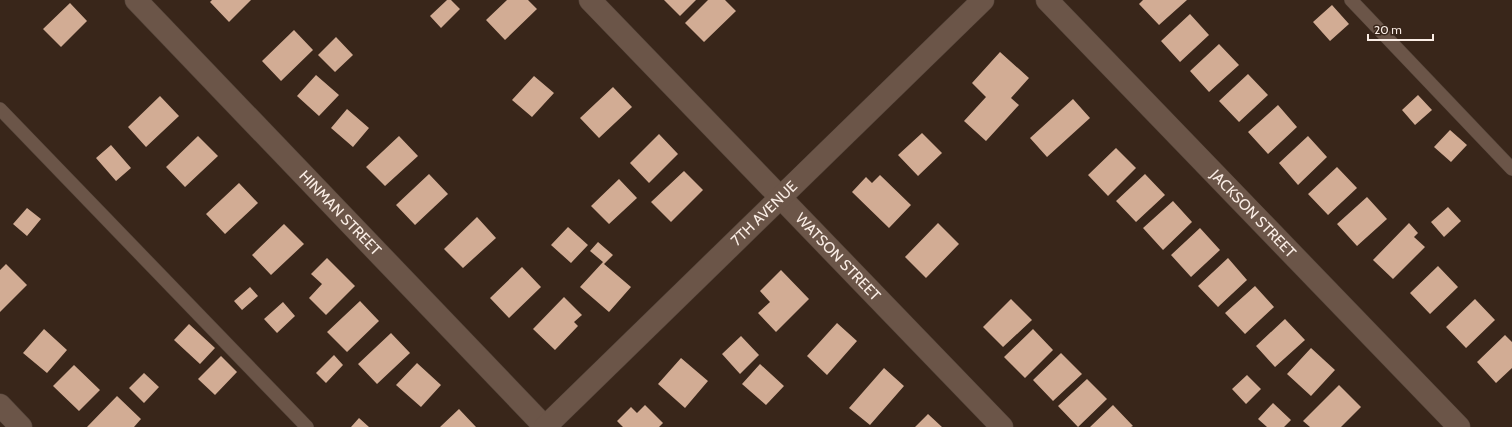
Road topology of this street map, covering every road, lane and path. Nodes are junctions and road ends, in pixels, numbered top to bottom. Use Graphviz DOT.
graph roads {
  1 [pos="136,0"];
  2 [pos="590,0"];
  3 [pos="983,0"];
  4 [pos="1047,0"];
  5 [pos="1351,0"];
  6 [pos="0,110"];
  7 [pos="1512,169"];
  8 [pos="781,198"];
  9 [pos="0,405"];
  10 [pos="21,427"];
  11 [pos="307,427"];
  12 [pos="545,427"];
  13 [pos="1002,427"];
  14 [pos="1459,427"];
  1 -- 12 [label="street, HINMAN STREET"];
  2 -- 8 [label="street, WATSON STREET"];
  3 -- 8 [label="street, 7TH AVENUE"];
  4 -- 14 [label="street, JACKSON STREET"];
  5 -- 7 [label="lane"];
  6 -- 11 [label="lane"];
  8 -- 12 [label="street, 7TH AVENUE"];
  8 -- 13 [label="street, WATSON STREET"];
  9 -- 10 [label="street"];
}
